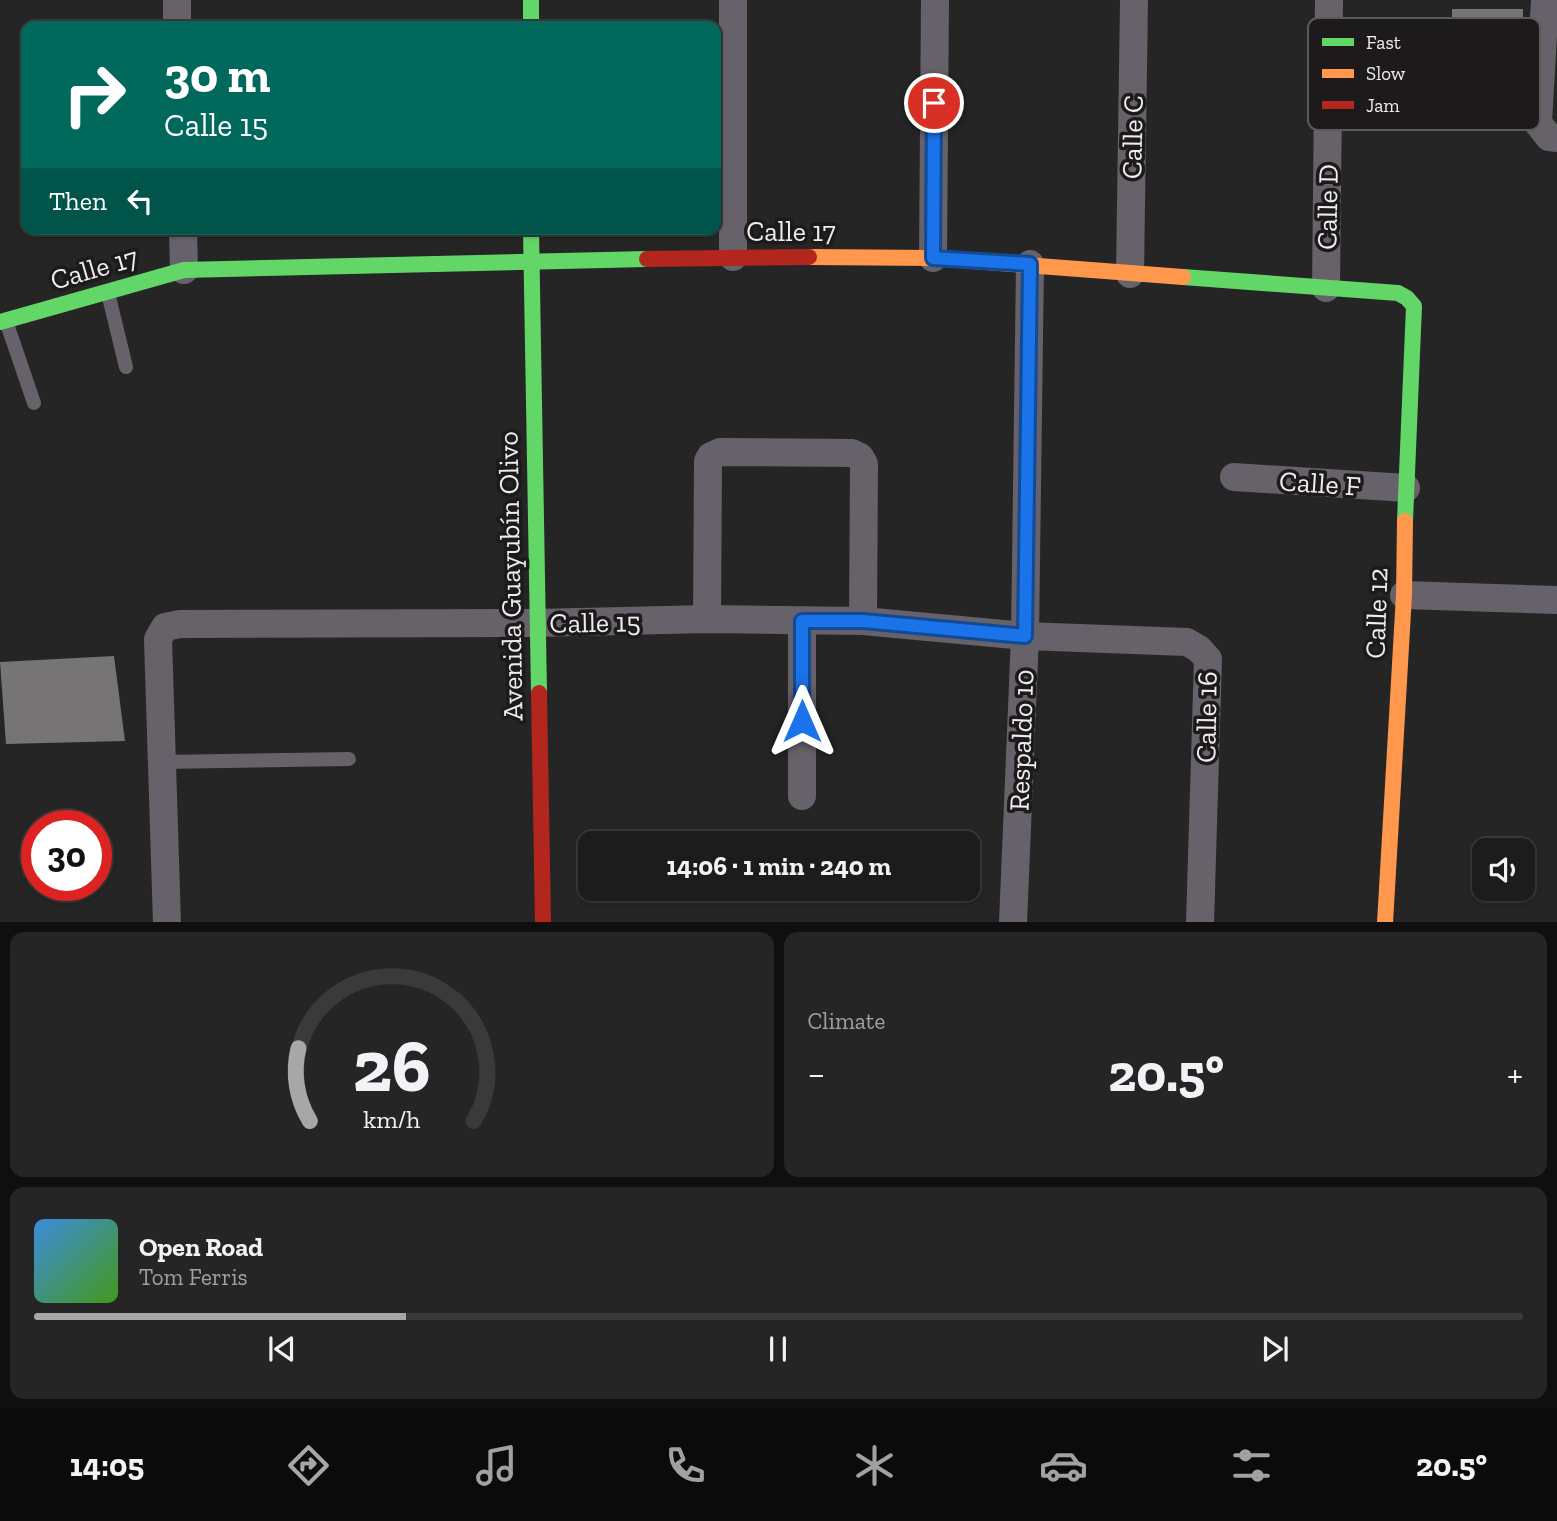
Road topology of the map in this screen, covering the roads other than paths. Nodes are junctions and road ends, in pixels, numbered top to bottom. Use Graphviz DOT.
graph roads {
  1 [pos="177,0"];
  2 [pos="531,0"];
  3 [pos="733,0"];
  4 [pos="935,0"];
  5 [pos="1134,0"];
  6 [pos="1329,0"];
  7 [pos="1545,0"];
  8 [pos="1329,18"];
  9 [pos="177,21"];
  10 [pos="531,21"];
  11 [pos="1540,88"];
  12 [pos="1540,126"];
  13 [pos="1328,130"];
  14 [pos="1557,138"];
  15 [pos="183,235"];
  16 [pos="531,235"];
  17 [pos="733,257"];
  18 [pos="933,258"];
  19 [pos="531,261"];
  20 [pos="1030,264"];
  21 [pos="184,270"];
  22 [pos="1130,274"];
  23 [pos="1326,289"];
  24 [pos="107,292"];
  25 [pos="1414,306"];
  26 [pos="3,321"];
  27 [pos="126,367"];
  28 [pos="34,403"];
  29 [pos="1234,477"];
  30 [pos="1406,488"];
  31 [pos="1404,595"];
  32 [pos="1557,600"];
  33 [pos="707,619"];
  34 [pos="802,621"];
  35 [pos="863,621"];
  36 [pos="537,623"];
  37 [pos="1025,636"];
  38 [pos="349,759"];
  39 [pos="162,762"];
  40 [pos="802,796"];
  41 [pos="167,922"];
  42 [pos="543,922"];
  43 [pos="1013,922"];
  44 [pos="1200,922"];
  45 [pos="1385,922"];
  1 -- 9 [label="street"];
  2 -- 10 [label="street"];
  3 -- 17 [label="street"];
  4 -- 18 [label="street"];
  5 -- 22 [label="street, Calle C"];
  6 -- 8 [label="street, Calle D"];
  7 -- 11 [label="street"];
  12 -- 14 [label="street"];
  13 -- 23 [label="street, Calle D"];
  15 -- 21 [label="street"];
  16 -- 19 [label="street, Avenida Guayubín Olivo"];
  17 -- 18 [label="street, Calle 17"];
  17 -- 19 [label="street, Calle 17"];
  18 -- 20 [label="street, Calle 17"];
  19 -- 21 [label="street, Calle 17"];
  19 -- 36 [label="street, Avenida Guayubín Olivo"];
  20 -- 22 [label="street, Calle 17"];
  20 -- 37 [label="street, Respaldo 10"];
  21 -- 24 [label="street, Calle 17"];
  22 -- 23 [label="street, Calle 17"];
  23 -- 25 [label="street, Calle 17"];
  24 -- 26 [label="street, Calle 17"];
  24 -- 27 [label="lane"];
  25 -- 30 [label="street, Calle 12"];
  26 -- 28 [label="lane"];
  29 -- 30 [label="street, Calle F"];
  30 -- 31 [label="street, Calle 12"];
  31 -- 32 [label="street"];
  31 -- 45 [label="street, Calle 12"];
  33 -- 34 [label="street, Calle 15"];
  33 -- 35 [label="street"];
  33 -- 36 [label="street, Calle 15"];
  34 -- 35 [label="street, Calle 15"];
  34 -- 40 [label="street"];
  35 -- 37 [label="street, Calle 15"];
  36 -- 39 [label="street, Calle 15"];
  36 -- 42 [label="street, Avenida Guayubín Olivo"];
  37 -- 43 [label="street, Respaldo 10"];
  37 -- 44 [label="street, Calle 16"];
  38 -- 39 [label="lane"];
  39 -- 41 [label="street"];
}
